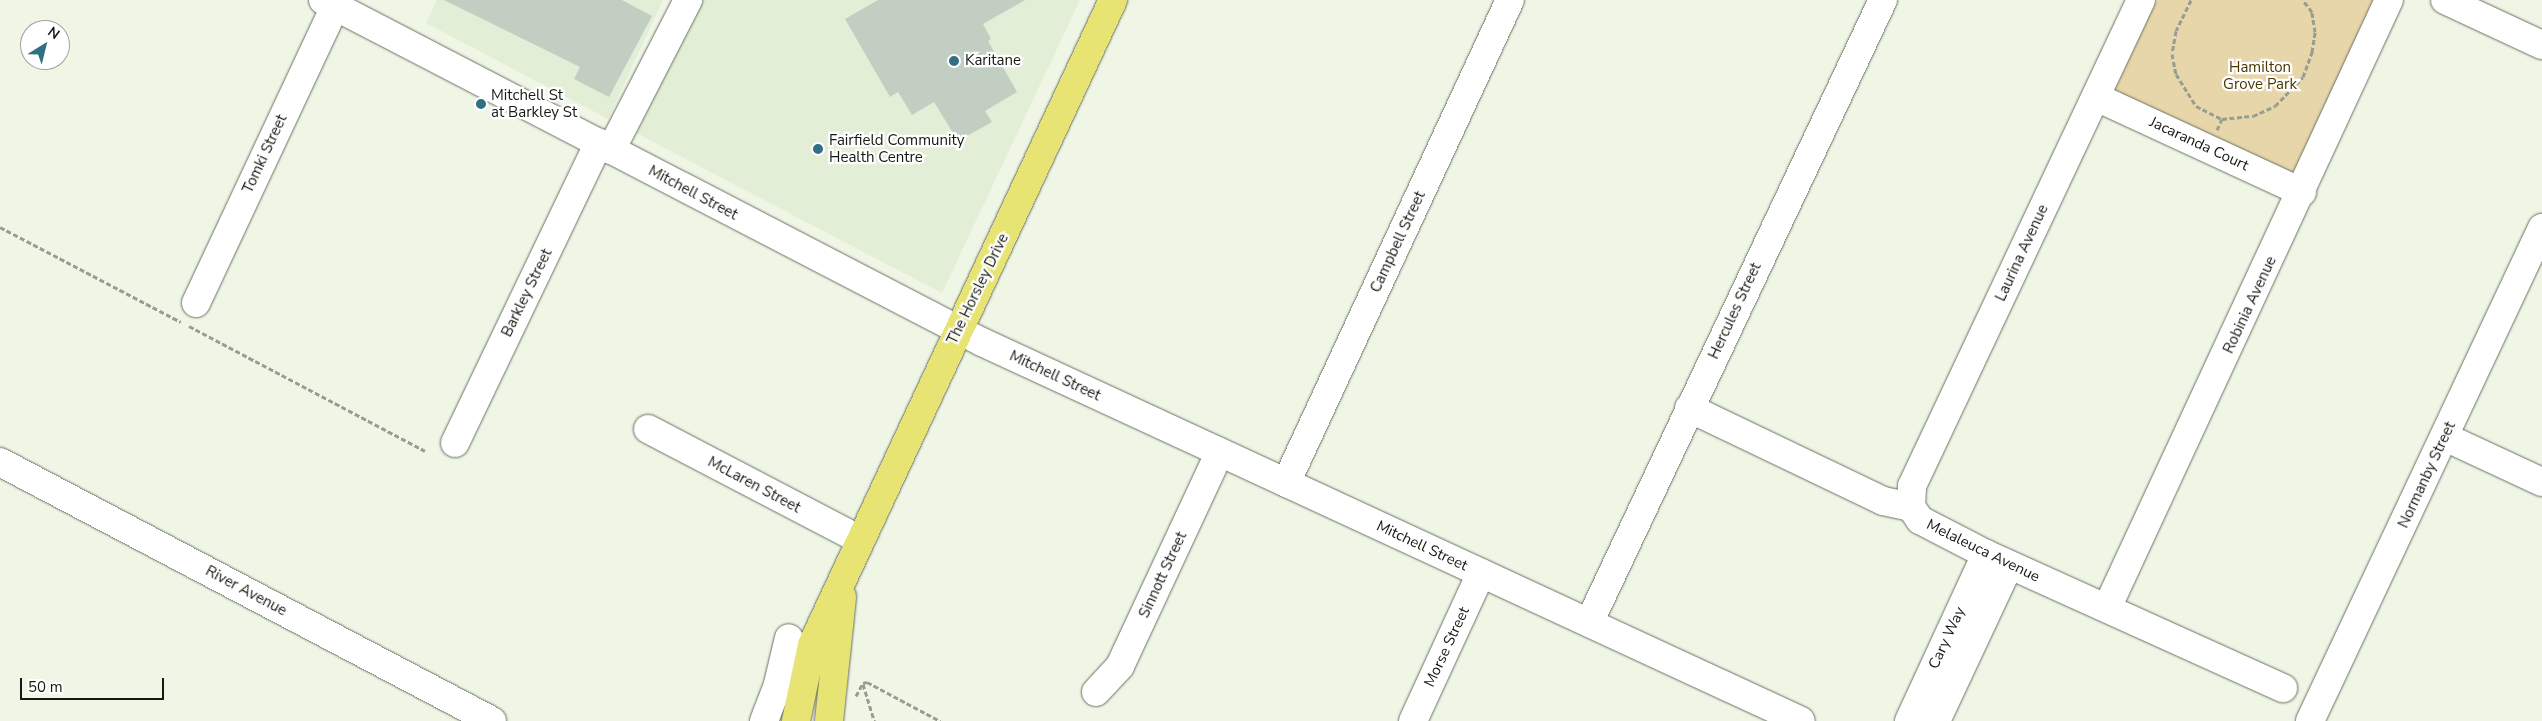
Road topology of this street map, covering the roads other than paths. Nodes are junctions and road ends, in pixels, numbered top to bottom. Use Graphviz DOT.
graph roads {
  1 [pos="688,0"];
  2 [pos="1113,0"];
  3 [pos="1510,0"];
  4 [pos="1883,0"];
  5 [pos="2141,0"];
  6 [pos="2389,0"];
  7 [pos="2445,0"];
  8 [pos="329,3"];
  9 [pos="2542,45"];
  10 [pos="2096,97"];
  11 [pos="605,147"];
  12 [pos="2302,192"];
  13 [pos="2542,228"];
  14 [pos="196,303"];
  15 [pos="959,330"];
  16 [pos="1689,408"];
  17 [pos="648,429"];
  18 [pos="2445,437"];
  19 [pos="455,443"];
  20 [pos="1220,452"];
  21 [pos="0,462"];
  22 [pos="2542,482"];
  23 [pos="1286,483"];
  24 [pos="1911,507"];
  25 [pos="860,540"];
  26 [pos="1997,560"];
  27 [pos="1481,573"];
  28 [pos="844,578"];
  29 [pos="2107,608"];
  30 [pos="1589,623"];
  31 [pos="789,638"];
  32 [pos="2282,688"];
  33 [pos="1096,692"];
  34 [pos="492,721"];
  35 [pos="764,721"];
  36 [pos="796,721"];
  37 [pos="829,721"];
  38 [pos="1413,721"];
  39 [pos="1801,721"];
  40 [pos="1909,721"];
  41 [pos="1936,721"];
  42 [pos="2310,721"];
  1 -- 11 [label="street, Barkley Street"];
  2 -- 15 [label="main road, The Horsley Drive"];
  3 -- 23 [label="street, Campbell Street"];
  4 -- 16 [label="street, Hercules Street"];
  5 -- 10 [label="street, Laurina Avenue"];
  6 -- 12 [label="street, Robinia Avenue"];
  7 -- 9 [label="street"];
  8 -- 11 [label="street, Mitchell Street"];
  8 -- 14 [label="street, Tomki Street"];
  10 -- 12 [label="street, Jacaranda Court"];
  10 -- 24 [label="street, Laurina Avenue"];
  11 -- 15 [label="street, Mitchell Street"];
  11 -- 19 [label="street, Barkley Street"];
  12 -- 29 [label="street, Robinia Avenue"];
  13 -- 18 [label="street, Normanby Street"];
  15 -- 20 [label="street, Mitchell Street"];
  15 -- 25 [label="main road, The Horsley Drive"];
  16 -- 24 [label="street, Melaleuca Avenue"];
  16 -- 30 [label="street, Hercules Street"];
  17 -- 25 [label="street, McLaren Street"];
  18 -- 22 [label="street"];
  18 -- 42 [label="street, Normanby Street"];
  20 -- 23 [label="street, Mitchell Street"];
  20 -- 33 [label="street, Sinnott Street"];
  21 -- 34 [label="street, River Avenue"];
  23 -- 27 [label="street, Mitchell Street"];
  24 -- 26 [label="street, Melaleuca Avenue"];
  25 -- 28 [label="main road, The Horsley Drive"];
  26 -- 29 [label="street, Melaleuca Avenue"];
  26 -- 40 [label="street, Cary Way"];
  26 -- 41 [label="street, Cary Way"];
  27 -- 30 [label="street, Mitchell Street"];
  27 -- 38 [label="street, Morse Street"];
  28 -- 36 [label="main road, The Horsley Drive"];
  28 -- 37 [label="main road, The Horsley Drive"];
  29 -- 32 [label="street, Melaleuca Avenue"];
  30 -- 39 [label="street, Mitchell Street"];
  31 -- 35 [label="street"];
}
